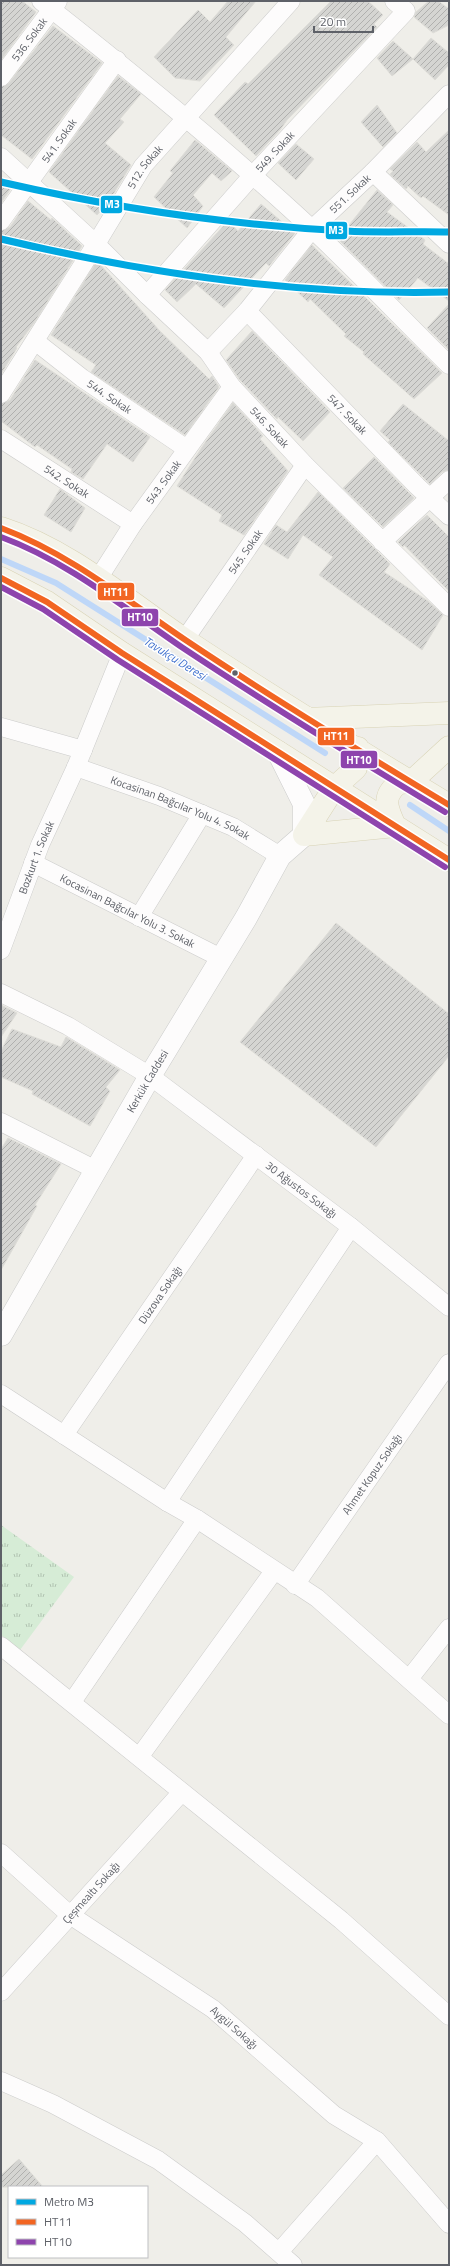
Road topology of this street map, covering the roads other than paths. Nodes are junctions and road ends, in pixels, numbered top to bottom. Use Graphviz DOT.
graph roads {
  1 [pos="291,1"];
  2 [pos="50,4"];
  3 [pos="400,6"];
  4 [pos="117,60"];
  5 [pos="1,78"];
  6 [pos="449,94"];
  7 [pos="188,118"];
  8 [pos="1,157"];
  9 [pos="373,172"];
  10 [pos="252,176"];
  11 [pos="31,182"];
  12 [pos="1,222"];
  13 [pos="312,229"];
  14 [pos="96,244"];
  15 [pos="449,244"];
  16 [pos="147,295"];
  17 [pos="247,311"];
  18 [pos="35,341"];
  19 [pos="208,352"];
  20 [pos="449,365"];
  21 [pos="232,387"];
  22 [pos="1,394"];
  23 [pos="1,439"];
  24 [pos="187,449"];
  25 [pos="305,465"];
  26 [pos="449,480"];
  27 [pos="431,498"];
  28 [pos="449,516"];
  29 [pos="133,524"];
  30 [pos="1,528"];
  31 [pos="382,542"];
  32 [pos="1,578"];
  33 [pos="98,579"];
  34 [pos="449,606"];
  35 [pos="185,639"];
  36 [pos="122,653"];
  37 [pos="449,713"];
  38 [pos="306,719"];
  39 [pos="1,727"];
  40 [pos="449,747"];
  41 [pos="358,748"];
  42 [pos="83,750"];
  43 [pos="278,752"];
  44 [pos="76,767"];
  45 [pos="411,782"];
  46 [pos="334,788"];
  47 [pos="449,805"];
  48 [pos="202,814"];
  49 [pos="395,826"];
  50 [pos="304,835"];
  51 [pos="280,856"];
  52 [pos="449,860"];
  53 [pos="33,863"];
  54 [pos="139,917"];
  55 [pos="1,950"];
  56 [pos="221,958"];
  57 [pos="1,993"];
  58 [pos="150,1076"];
  59 [pos="1,1122"];
  60 [pos="256,1155"];
  61 [pos="96,1170"];
  62 [pos="351,1227"];
  63 [pos="449,1307"];
  64 [pos="1,1336"];
  65 [pos="449,1363"];
  66 [pos="1,1394"];
  67 [pos="64,1435"];
  68 [pos="166,1502"];
  69 [pos="197,1519"];
  70 [pos="274,1571"];
  71 [pos="296,1585"];
  72 [pos="449,1628"];
  73 [pos="1,1646"];
  74 [pos="409,1679"];
  75 [pos="72,1702"];
  76 [pos="449,1715"];
  77 [pos="140,1756"];
  78 [pos="181,1793"];
  79 [pos="1,1853"];
  80 [pos="70,1915"];
  81 [pos="1,1992"];
  82 [pos="449,2016"];
  83 [pos="1,2081"];
  84 [pos="377,2142"];
  85 [pos="449,2224"];
  86 [pos="279,2252"];
  87 [pos="293,2265"];
  1 -- 7 [label="street, 512. Sokak"];
  2 -- 4 [label="street"];
  2 -- 5 [label="street, 536. Sokak"];
  3 -- 10 [label="street, 549. Sokak"];
  4 -- 7 [label="street"];
  4 -- 11 [label="street, 541. Sokak"];
  6 -- 9 [label="street, 551. Sokak"];
  7 -- 10 [label="street"];
  7 -- 14 [label="street, 512. Sokak"];
  8 -- 11 [label="street, 546. Sokak"];
  9 -- 13 [label="street, 551. Sokak"];
  9 -- 15 [label="street"];
  10 -- 13 [label="street"];
  10 -- 16 [label="street, 549. Sokak"];
  11 -- 12 [label="street, 541. Sokak"];
  11 -- 14 [label="street, 546. Sokak"];
  13 -- 17 [label="street, 551. Sokak"];
  13 -- 20 [label="street"];
  14 -- 16 [label="street, 546. Sokak"];
  14 -- 18 [label="street, 512. Sokak"];
  16 -- 19 [label="street, 546. Sokak"];
  17 -- 19 [label="street, 551. Sokak"];
  17 -- 27 [label="street, 547. Sokak"];
  18 -- 22 [label="street, 512. Sokak"];
  18 -- 24 [label="street, 544. Sokak"];
  19 -- 21 [label="street, 546. Sokak"];
  21 -- 24 [label="street, 543. Sokak"];
  21 -- 25 [label="street, 546. Sokak"];
  23 -- 29 [label="street, 542. Sokak"];
  24 -- 29 [label="street, 543. Sokak"];
  25 -- 31 [label="street, 546. Sokak"];
  25 -- 35 [label="street, 545. Sokak"];
  26 -- 27 [label="street"];
  27 -- 28 [label="street, 547. Sokak"];
  27 -- 31 [label="street"];
  29 -- 33 [label="street, 543. Sokak"];
  30 -- 33 [label="main road"];
  31 -- 34 [label="street, 546. Sokak"];
  32 -- 36 [label="main road"];
  33 -- 35 [label="main road"];
  35 -- 38 [label="main road"];
  36 -- 42 [label="street, Bozkurt 1. Sokak"];
  36 -- 43 [label="main road"];
  37 -- 38 [label="main road"];
  38 -- 41 [label="main road"];
  39 -- 42 [label="street"];
  40 -- 45 [label="main road"];
  41 -- 45 [label="main road"];
  41 -- 46 [label="main road"];
  42 -- 44 [label="street, Bozkurt 1. Sokak"];
  43 -- 46 [label="main road"];
  43 -- 50 [label="street"];
  44 -- 48 [label="street, Kocasinan Bağcılar Yolu 4. Sokak"];
  44 -- 53 [label="street, Bozkurt 1. Sokak"];
  45 -- 47 [label="main road"];
  45 -- 49 [label="main road"];
  46 -- 49 [label="main road"];
  46 -- 50 [label="main road"];
  48 -- 51 [label="street, Kocasinan Bağcılar Yolu 4. Sokak"];
  48 -- 54 [label="street"];
  49 -- 50 [label="main road"];
  49 -- 52 [label="main road"];
  50 -- 51 [label="street, Kerkük Caddesi"];
  51 -- 56 [label="street, Kerkük Caddesi"];
  53 -- 54 [label="street, Kocasinan Bağcılar Yolu 3. Sokak"];
  53 -- 55 [label="street, Bozkurt 1. Sokak"];
  54 -- 56 [label="street, Kocasinan Bağcılar Yolu 3. Sokak"];
  56 -- 58 [label="street, Kerkük Caddesi"];
  57 -- 58 [label="street, 30 Ağustos Sokağı"];
  58 -- 60 [label="street, 30 Ağustos Sokağı"];
  58 -- 61 [label="street, Kerkük Caddesi"];
  59 -- 61 [label="street"];
  60 -- 62 [label="street, 30 Ağustos Sokağı"];
  60 -- 67 [label="street, Düzova Sokağı"];
  61 -- 64 [label="street, Kerkük Caddesi"];
  62 -- 63 [label="street, 30 Ağustos Sokağı"];
  62 -- 68 [label="street"];
  65 -- 71 [label="street, Ahmet Kopuz Sokağı"];
  66 -- 67 [label="street"];
  67 -- 68 [label="street"];
  68 -- 69 [label="street"];
  69 -- 70 [label="street"];
  69 -- 75 [label="street"];
  70 -- 71 [label="street"];
  70 -- 77 [label="street"];
  71 -- 74 [label="street"];
  72 -- 74 [label="street"];
  73 -- 75 [label="street"];
  74 -- 76 [label="street"];
  75 -- 77 [label="street"];
  77 -- 78 [label="street"];
  78 -- 80 [label="street, Çeşmealtı Sokağı"];
  78 -- 82 [label="street"];
  79 -- 80 [label="street, Aygül Sokağı"];
  80 -- 81 [label="street, Çeşmealtı Sokağı"];
  80 -- 84 [label="street, Aygül Sokağı"];
  83 -- 86 [label="street"];
  84 -- 85 [label="street, Aygül Sokağı"];
  84 -- 86 [label="street"];
  86 -- 87 [label="street"];
}
